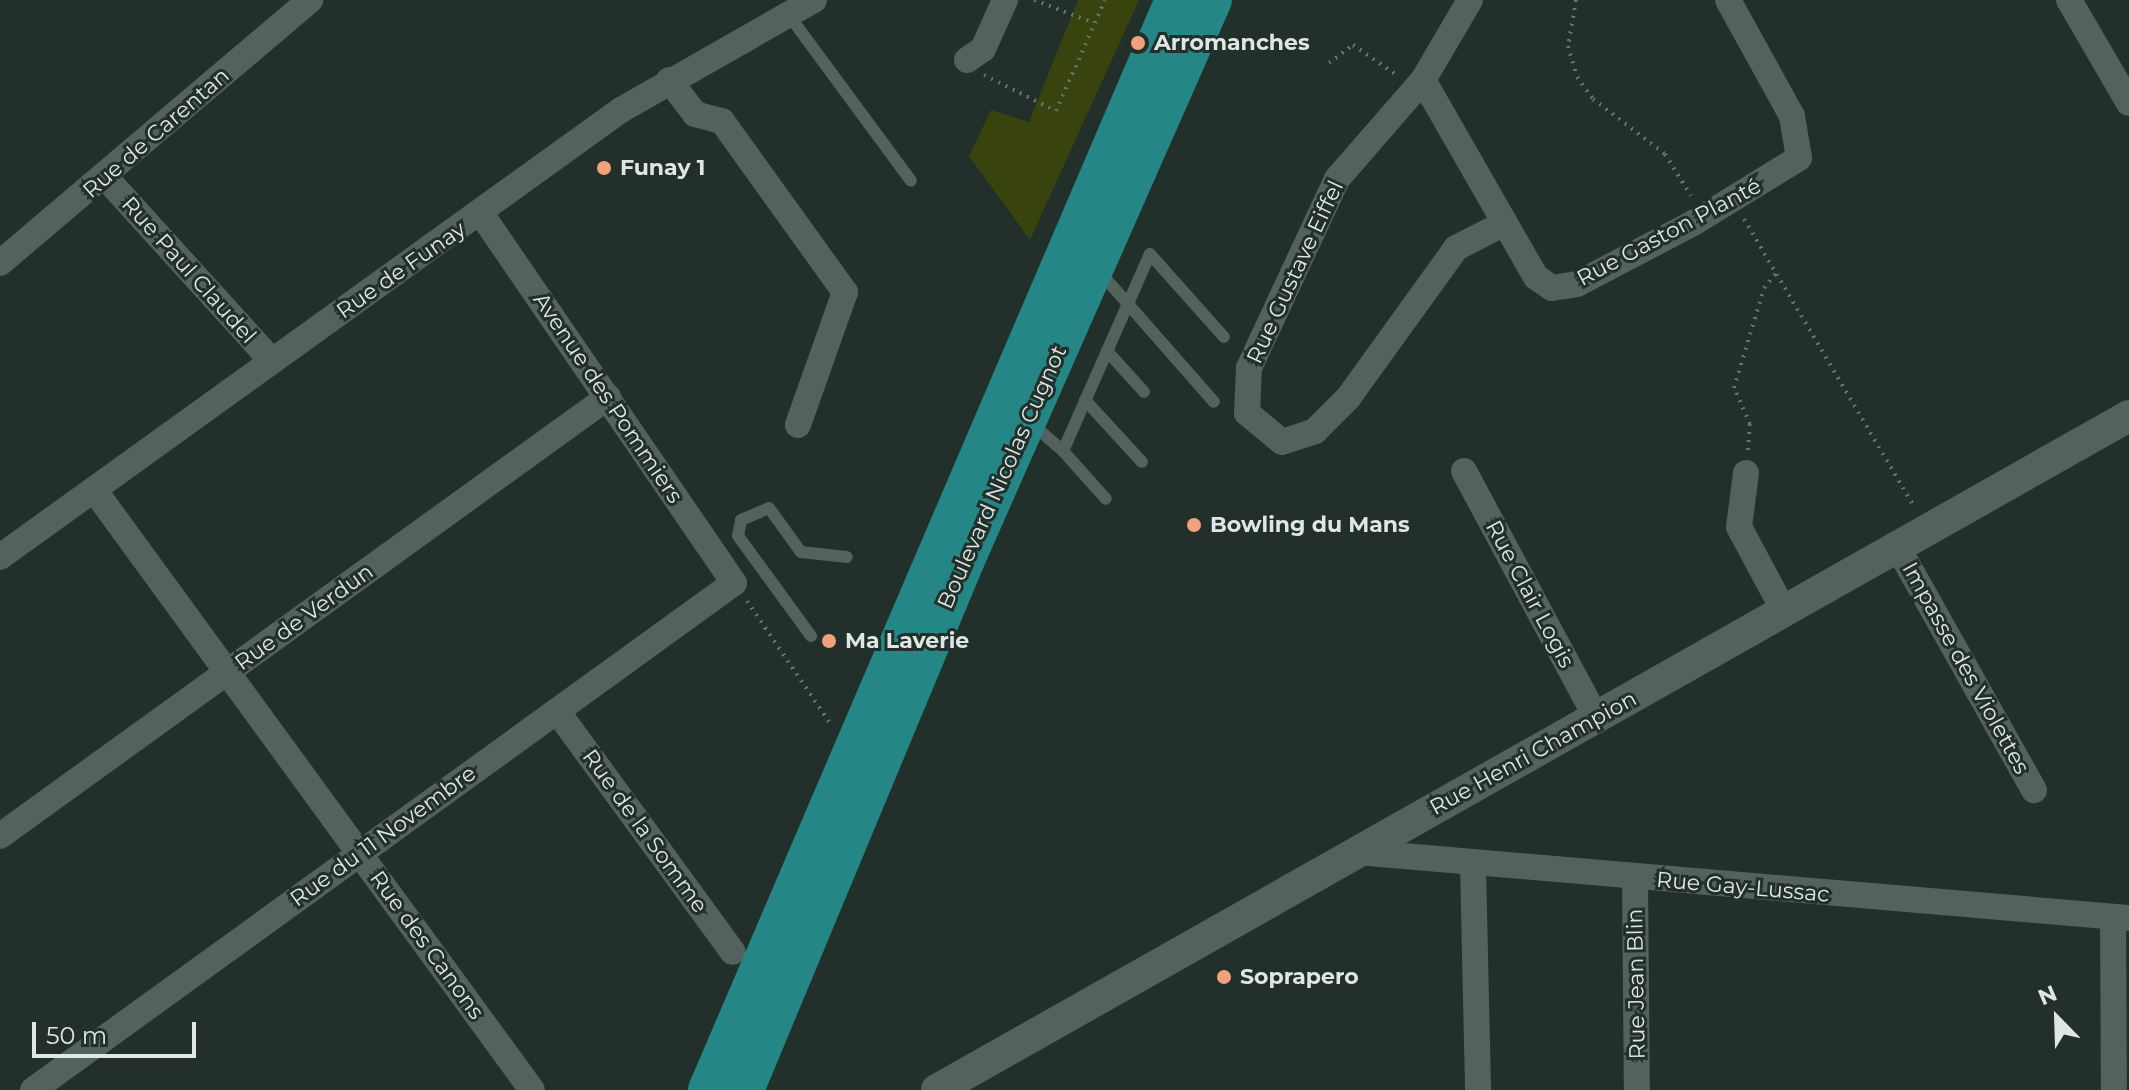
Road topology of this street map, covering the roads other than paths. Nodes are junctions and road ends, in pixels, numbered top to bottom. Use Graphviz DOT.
graph roads {
  1 [pos="310,0"];
  2 [pos="814,0"];
  3 [pos="1005,0"];
  4 [pos="1175,0"];
  5 [pos="1212,0"];
  6 [pos="1470,0"];
  7 [pos="1728,0"];
  8 [pos="2069,0"];
  9 [pos="788,14"];
  10 [pos="967,60"];
  11 [pos="669,80"];
  12 [pos="1417,85"];
  13 [pos="2129,103"];
  14 [pos="106,178"];
  15 [pos="911,181"];
  16 [pos="481,213"];
  17 [pos="1505,223"];
  18 [pos="0,263"];
  19 [pos="1095,265"];
  20 [pos="1128,304"];
  21 [pos="1224,337"];
  22 [pos="1107,351"];
  23 [pos="272,361"];
  24 [pos="1144,392"];
  25 [pos="608,397"];
  26 [pos="1085,400"];
  27 [pos="1214,402"];
  28 [pos="2129,416"];
  29 [pos="1027,419"];
  30 [pos="798,425"];
  31 [pos="1063,451"];
  32 [pos="1142,462"];
  33 [pos="1464,471"];
  34 [pos="1746,473"];
  35 [pos="95,491"];
  36 [pos="1106,499"];
  37 [pos="1897,546"];
  38 [pos="0,557"];
  39 [pos="847,557"];
  40 [pos="734,583"];
  41 [pos="1784,611"];
  42 [pos="811,636"];
  43 [pos="229,672"];
  44 [pos="557,711"];
  45 [pos="1596,717"];
  46 [pos="2034,790"];
  47 [pos="0,836"];
  48 [pos="360,852"];
  49 [pos="1357,852"];
  50 [pos="1473,866"];
  51 [pos="1635,878"];
  52 [pos="2121,918"];
  53 [pos="733,952"];
  54 [pos="45,1087"];
  55 [pos="944,1088"];
  56 [pos="532,1090"];
  57 [pos="708,1090"];
  58 [pos="744,1090"];
  59 [pos="1478,1090"];
  60 [pos="1637,1090"];
  61 [pos="2114,1090"];
  1 -- 14 [label="street, Rue de Carentan"];
  2 -- 9 [label="street, Rue de Funay"];
  3 -- 10 [label="street"];
  4 -- 57 [label="main road, Boulevard Nicolas Cugnot"];
  5 -- 19 [label="main road, Boulevard Nicolas Cugnot"];
  6 -- 12 [label="street"];
  7 -- 17 [label="street, Rue Gaston Planté"];
  8 -- 13 [label="street"];
  9 -- 11 [label="street, Rue de Funay"];
  9 -- 15 [label="lane"];
  11 -- 16 [label="street, Rue de Funay"];
  11 -- 30 [label="street"];
  12 -- 17 [label="street, Rue Gaston Planté"];
  12 -- 17 [label="street, Rue Gustave Eiffel"];
  14 -- 18 [label="street, Rue de Carentan"];
  14 -- 23 [label="street, Rue Paul Claudel"];
  16 -- 23 [label="street, Rue de Funay"];
  16 -- 25 [label="street, Avenue des Pommiers"];
  19 -- 20 [label="lane"];
  19 -- 29 [label="main road, Boulevard Nicolas Cugnot"];
  20 -- 21 [label="lane"];
  20 -- 22 [label="lane"];
  20 -- 27 [label="lane"];
  22 -- 24 [label="lane"];
  22 -- 26 [label="lane"];
  23 -- 35 [label="street, Rue de Funay"];
  25 -- 40 [label="street, Avenue des Pommiers"];
  25 -- 43 [label="street, Rue de Verdun"];
  26 -- 31 [label="lane"];
  26 -- 32 [label="lane"];
  28 -- 37 [label="street, Rue Henri Champion"];
  29 -- 31 [label="lane"];
  29 -- 58 [label="main road, Boulevard Nicolas Cugnot"];
  31 -- 36 [label="lane"];
  33 -- 45 [label="street, Rue Clair Logis"];
  34 -- 41 [label="street"];
  35 -- 38 [label="street, Rue de Funay"];
  35 -- 43 [label="street, Rue des Canons"];
  37 -- 41 [label="street, Rue Henri Champion"];
  37 -- 46 [label="street, Impasse des Violettes"];
  39 -- 42 [label="lane"];
  40 -- 44 [label="street, Rue du 11 Novembre"];
  41 -- 45 [label="street, Rue Henri Champion"];
  43 -- 47 [label="street, Rue de Verdun"];
  43 -- 48 [label="street, Rue des Canons"];
  44 -- 48 [label="street, Rue du 11 Novembre"];
  44 -- 53 [label="street, Rue de la Somme"];
  45 -- 49 [label="street, Rue Henri Champion"];
  48 -- 54 [label="street, Rue du 11 Novembre"];
  48 -- 56 [label="street, Rue des Canons"];
  49 -- 50 [label="street, Rue Gay-Lussac"];
  49 -- 55 [label="street, Rue Henri Champion"];
  50 -- 51 [label="street, Rue Gay-Lussac"];
  50 -- 59 [label="street"];
  51 -- 52 [label="street, Rue Gay-Lussac"];
  51 -- 60 [label="street, Rue Jean Blin"];
  52 -- 61 [label="street"];
}
